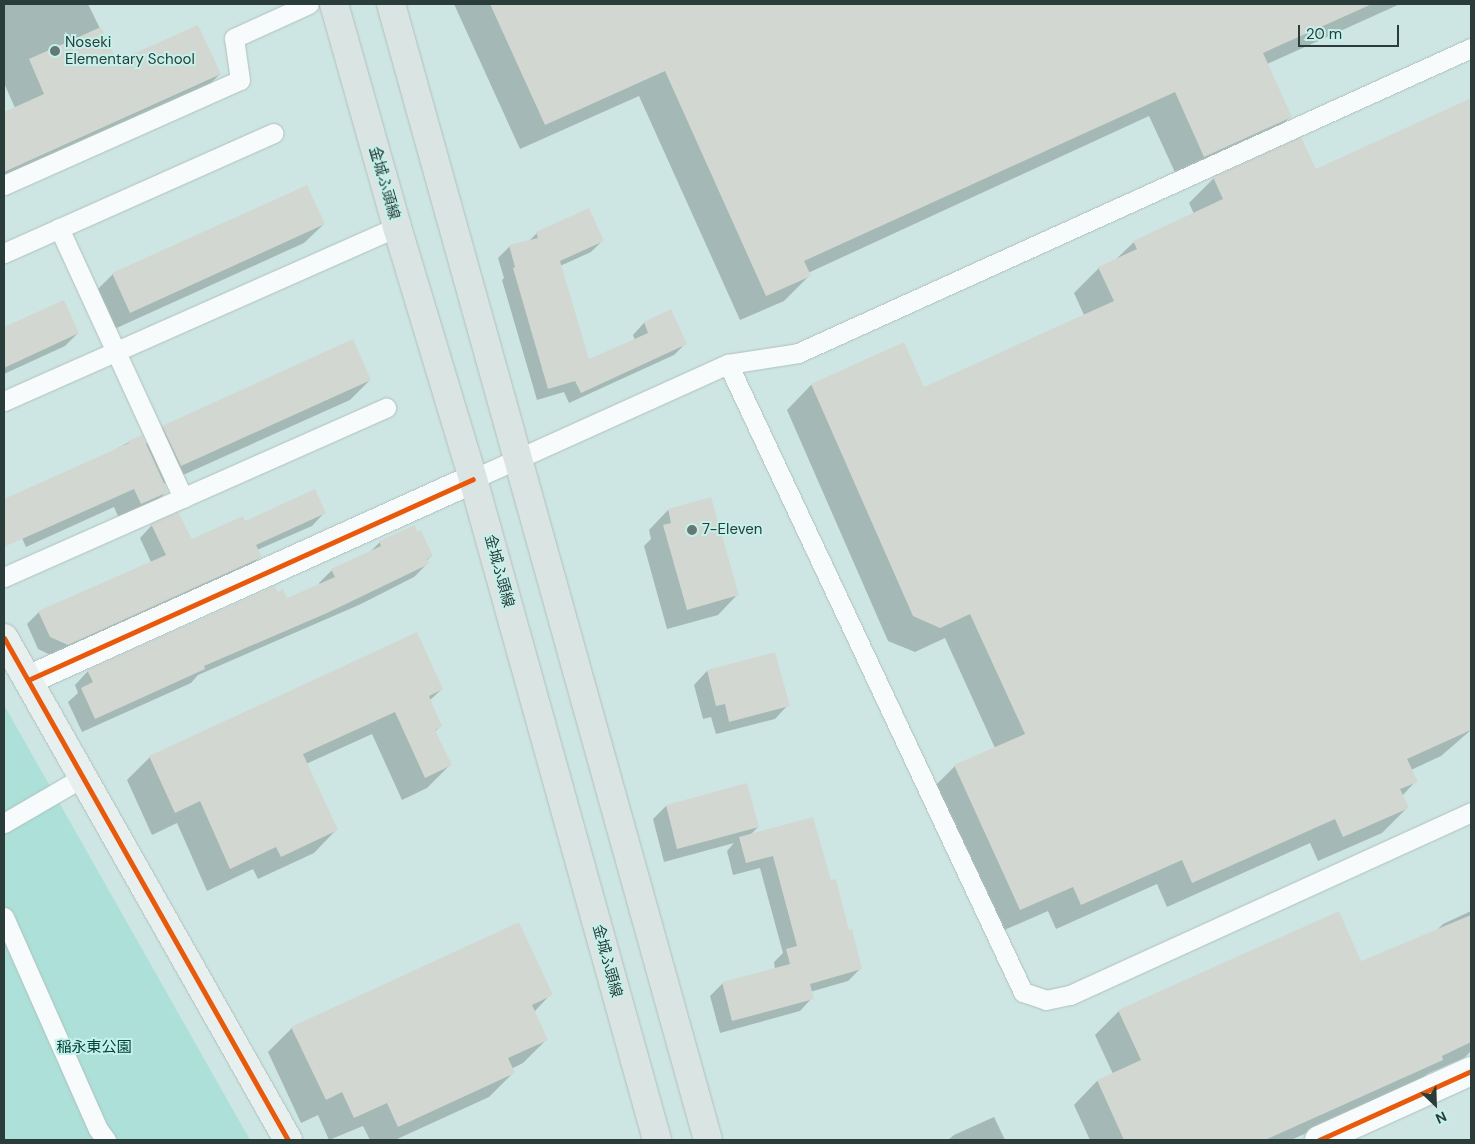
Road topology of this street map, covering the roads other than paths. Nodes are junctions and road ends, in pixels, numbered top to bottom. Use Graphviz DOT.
graph roads {
  1 [pos="309,4"];
  2 [pos="334,4"];
  3 [pos="391,4"];
  4 [pos="1471,48"];
  5 [pos="273,133"];
  6 [pos="4,186"];
  7 [pos="397,227"];
  8 [pos="59,228"];
  9 [pos="4,253"];
  10 [pos="116,351"];
  11 [pos="728,364"];
  12 [pos="4,401"];
  13 [pos="386,408"];
  14 [pos="518,459"];
  15 [pos="473,478"];
  16 [pos="183,498"];
  17 [pos="4,577"];
  18 [pos="4,638"];
  19 [pos="28,680"];
  20 [pos="83,777"];
  21 [pos="1471,812"];
  22 [pos="4,824"];
  23 [pos="4,917"];
  24 [pos="1471,1071"];
  25 [pos="106,1140"];
  26 [pos="288,1140"];
  27 [pos="657,1140"];
  28 [pos="708,1140"];
  29 [pos="1319,1140"];
  1 -- 6 [label="lane"];
  2 -- 7 [label="main road, 金城ふ頭線"];
  3 -- 14 [label="main road"];
  4 -- 11 [label="lane"];
  5 -- 8 [label="lane"];
  7 -- 10 [label="lane"];
  7 -- 15 [label="main road, 金城ふ頭線"];
  8 -- 9 [label="lane"];
  8 -- 10 [label="lane"];
  10 -- 12 [label="lane"];
  10 -- 16 [label="lane"];
  11 -- 14 [label="lane"];
  11 -- 21 [label="lane"];
  13 -- 16 [label="lane"];
  14 -- 15 [label="lane"];
  14 -- 28 [label="main road"];
  15 -- 19 [label="street"];
  15 -- 27 [label="main road, 金城ふ頭線"];
  16 -- 17 [label="lane"];
  18 -- 19 [label="street"];
  19 -- 20 [label="street"];
  20 -- 22 [label="lane"];
  20 -- 26 [label="street"];
  23 -- 25 [label="lane"];
  24 -- 29 [label="street"];
}
